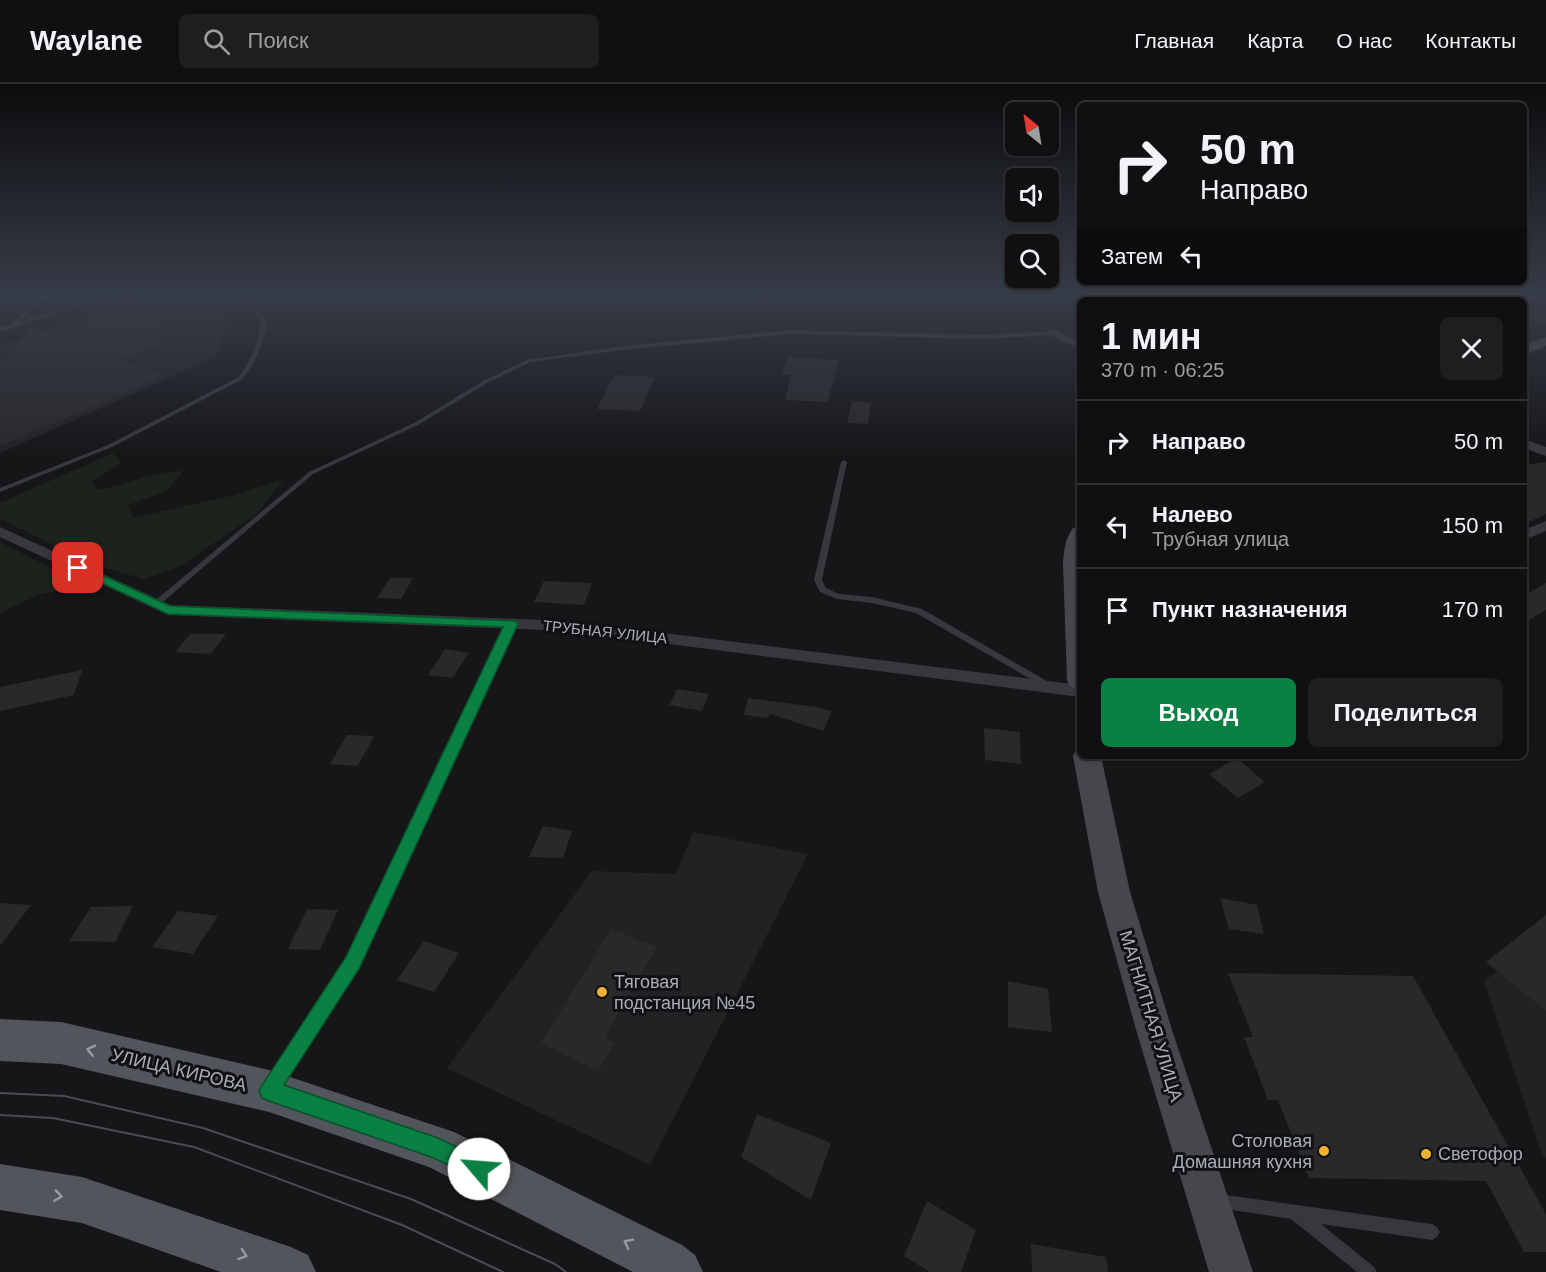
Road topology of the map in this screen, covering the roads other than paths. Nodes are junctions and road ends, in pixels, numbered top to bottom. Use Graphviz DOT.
graph roads {
  1 [pos="256,347"];
  2 [pos="628,347"];
  3 [pos="1527,444"];
  4 [pos="1546,452"];
  5 [pos="843,462"];
  6 [pos="0,490"];
  7 [pos="1546,525"];
  8 [pos="0,531"];
  9 [pos="1527,534"];
  10 [pos="1077,539"];
  11 [pos="155,604"];
  12 [pos="1077,622"];
  13 [pos="512,624"];
  14 [pos="1052,687"];
  15 [pos="1077,691"];
  16 [pos="1088,759"];
  17 [pos="0,1040"];
  18 [pos="269,1090"];
  19 [pos="0,1186"];
  20 [pos="1208,1200"];
  21 [pos="1294,1212"];
  22 [pos="1432,1232"];
  23 [pos="291,1272"];
  24 [pos="678,1272"];
  25 [pos="1231,1272"];
  26 [pos="1370,1272"];
  1 -- 6 [label="lane"];
  2 -- 11 [label="lane"];
  3 -- 4 [label="street"];
  5 -- 14 [label="lane"];
  7 -- 9 [label="street"];
  8 -- 11 [label="street, ТРУБНАЯ УЛИЦА"];
  10 -- 12 [label="street"];
  11 -- 13 [label="street, ТРУБНАЯ УЛИЦА"];
  13 -- 14 [label="street, ТРУБНАЯ УЛИЦА"];
  13 -- 18 [label="lane"];
  14 -- 15 [label="street, ТРУБНАЯ УЛИЦА"];
  16 -- 20 [label="street, МАГНИТНАЯ УЛИЦА"];
  18 -- 17 [label="main road, УЛИЦА КИРОВА, one-way"];
  24 -- 18 [label="main road, УЛИЦА КИРОВА, one-way"];
  19 -- 23 [label="main road, one-way"];
  20 -- 21 [label="lane"];
  20 -- 25 [label="street, МАГНИТНАЯ УЛИЦА"];
  21 -- 22 [label="lane"];
  21 -- 26 [label="lane"];
}
